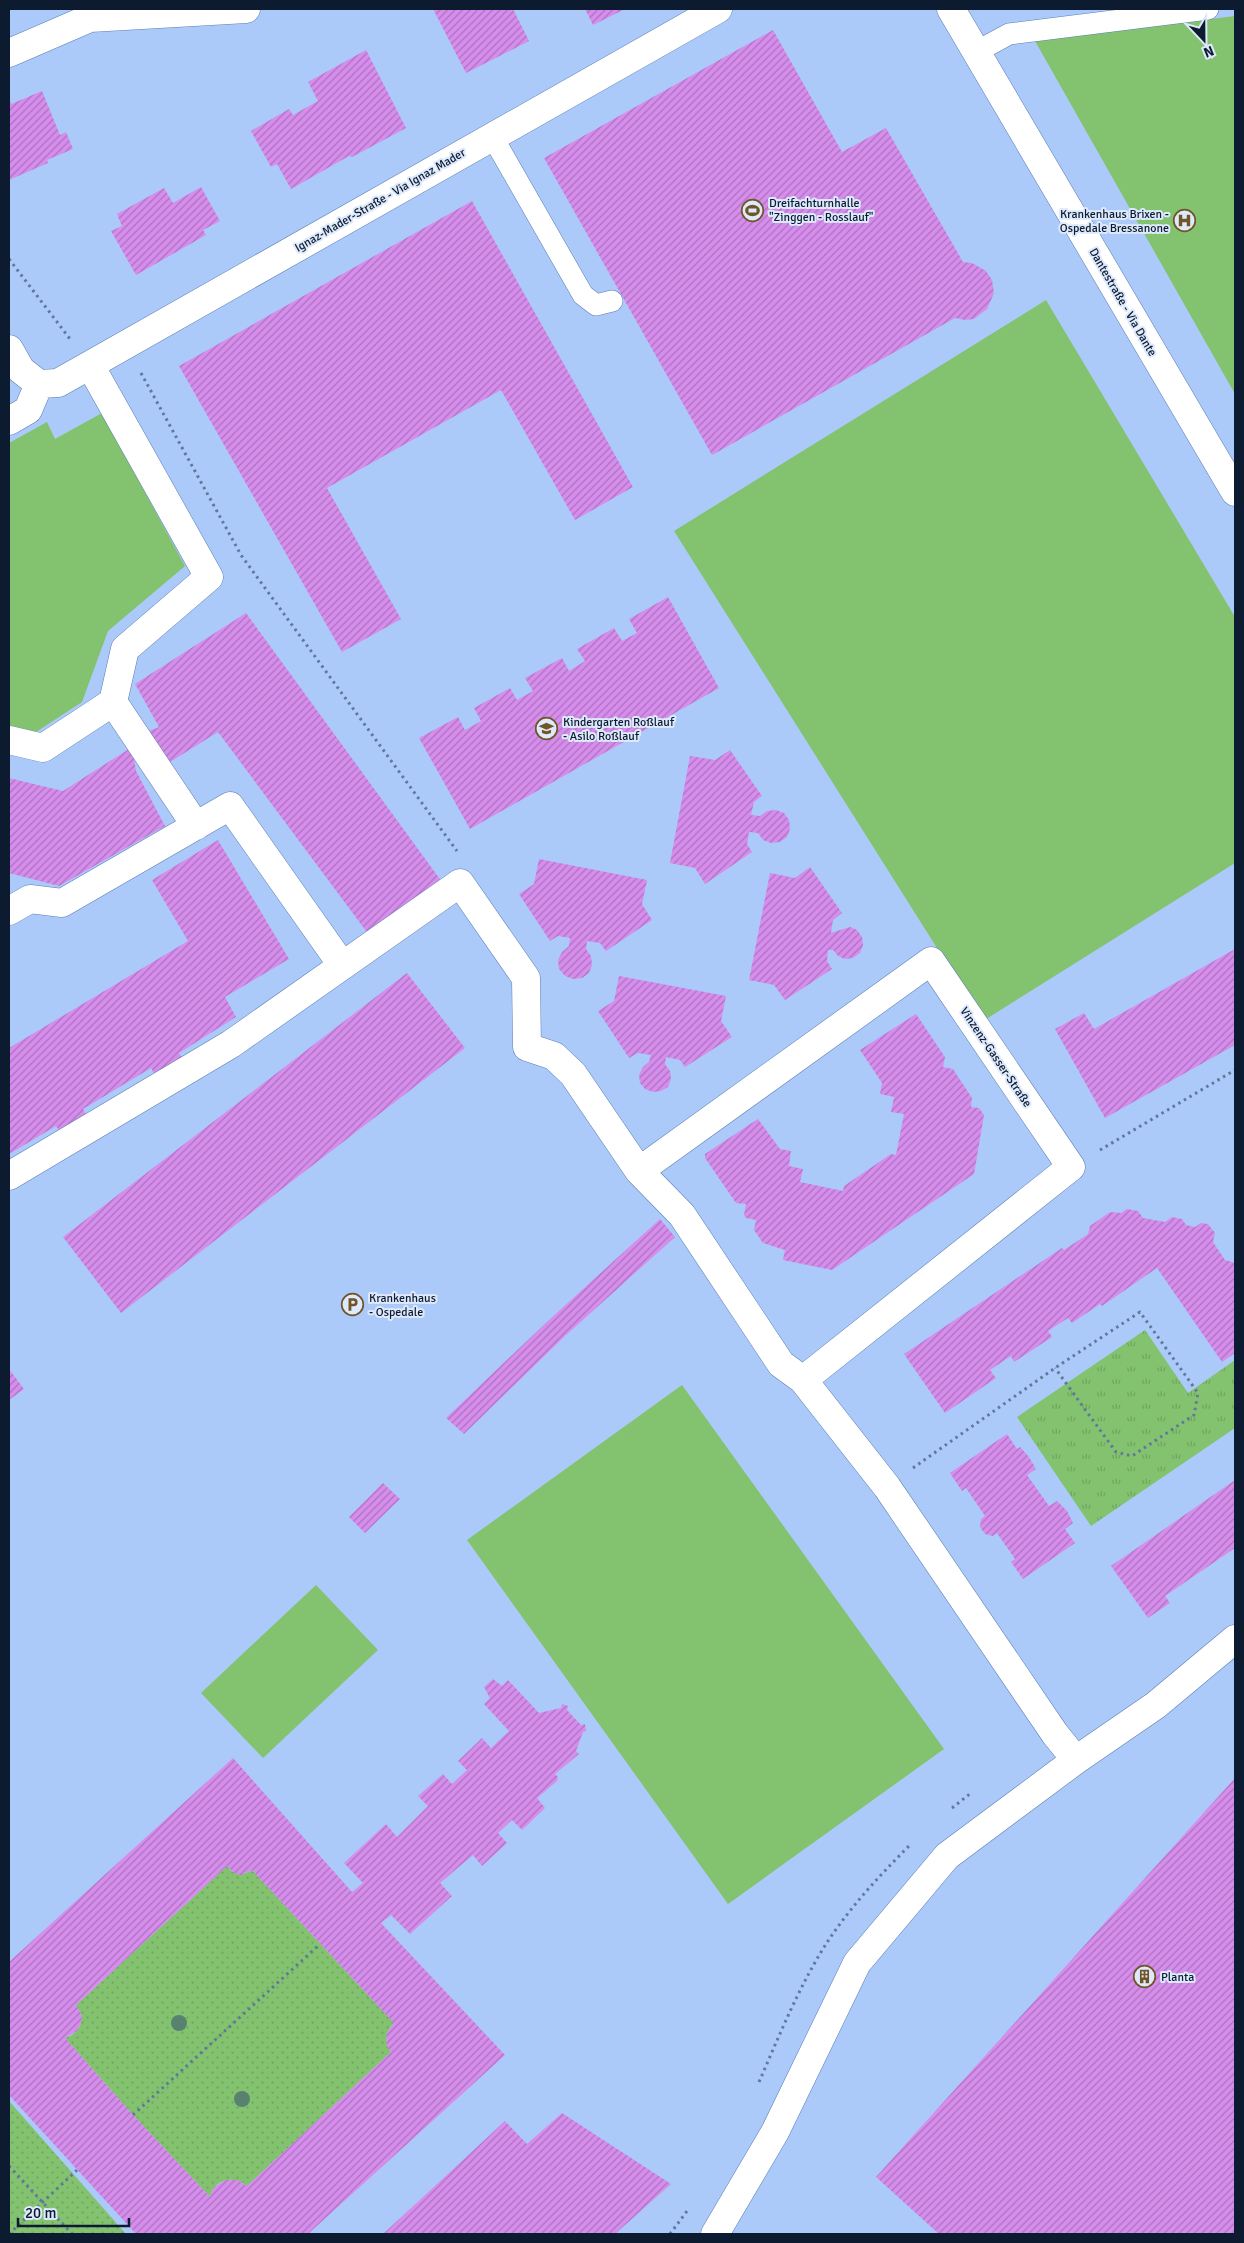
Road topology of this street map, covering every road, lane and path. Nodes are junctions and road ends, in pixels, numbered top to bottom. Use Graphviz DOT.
graph roads {
  1 [pos="246,9"];
  2 [pos="718,9"];
  3 [pos="951,9"];
  4 [pos="1208,9"];
  5 [pos="976,52"];
  6 [pos="9,53"];
  7 [pos="492,136"];
  8 [pos="9,258"];
  9 [pos="612,301"];
  10 [pos="125,344"];
  11 [pos="9,349"];
  12 [pos="90,365"];
  13 [pos="39,384"];
  14 [pos="9,421"];
  15 [pos="1235,492"];
  16 [pos="113,702"];
  17 [pos="9,740"];
  18 [pos="196,826"];
  19 [pos="460,883"];
  20 [pos="9,911"];
  21 [pos="342,965"];
  22 [pos="1235,1070"];
  23 [pos="1071,1167"];
  24 [pos="639,1171"];
  25 [pos="9,1176"];
  26 [pos="1055,1368"];
  27 [pos="803,1380"];
  28 [pos="887,1486"];
  29 [pos="1235,1639"];
  30 [pos="1076,1760"];
  31 [pos="320,1944"];
  32 [pos="133,2116"];
  33 [pos="9,2166"];
  34 [pos="77,2170"];
  35 [pos="42,2203"];
  36 [pos="9,2234"];
  37 [pos="72,2234"];
  38 [pos="716,2234"];
  1 -- 6 [label="street"];
  2 -- 7 [label="street, Ignaz-Mader-Straße - Via Ignaz Mader"];
  3 -- 5 [label="street, Dantestraße - Via Dante"];
  4 -- 5 [label="lane"];
  5 -- 15 [label="street, Dantestraße - Via Dante"];
  7 -- 9 [label="lane"];
  7 -- 10 [label="street, Ignaz-Mader-Straße - Via Ignaz Mader"];
  8 -- 12 [label="path"];
  10 -- 12 [label="street, Ignaz-Mader-Straße - Via Ignaz Mader"];
  10 -- 19 [label="path"];
  11 -- 13 [label="street"];
  12 -- 13 [label="street, Ignaz-Mader-Straße - Via Ignaz Mader"];
  12 -- 16 [label="street"];
  13 -- 14 [label="street"];
  16 -- 17 [label="street"];
  16 -- 18 [label="street"];
  18 -- 20 [label="street"];
  18 -- 21 [label="street"];
  19 -- 21 [label="street"];
  19 -- 24 [label="street"];
  21 -- 25 [label="street"];
  22 -- 23 [label="path"];
  23 -- 24 [label="street, Vinzenz-Gasser-Straße"];
  23 -- 27 [label="street"];
  24 -- 27 [label="street"];
  26 -- 26 [label="path"];
  26 -- 28 [label="path"];
  27 -- 28 [label="street"];
  28 -- 30 [label="street"];
  29 -- 30 [label="street"];
  30 -- 38 [label="street"];
  31 -- 32 [label="path"];
  33 -- 35 [label="path"];
  34 -- 35 [label="path"];
  35 -- 36 [label="path"];
  35 -- 37 [label="path"];
}
